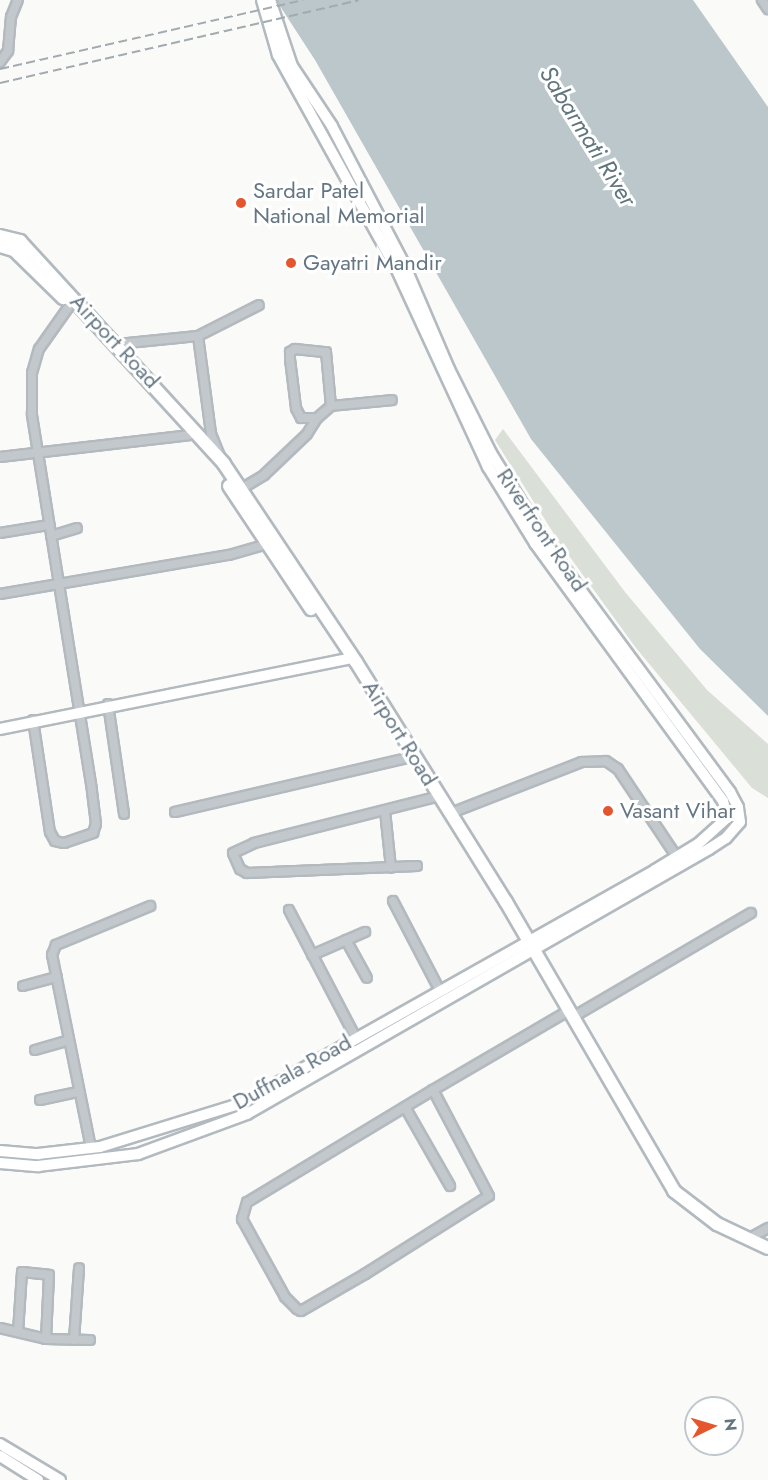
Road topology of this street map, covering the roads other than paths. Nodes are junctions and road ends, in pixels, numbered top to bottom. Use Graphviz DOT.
graph roads {
  1 [pos="18,0"];
  2 [pos="262,0"];
  3 [pos="270,0"];
  4 [pos="762,0"];
  5 [pos="768,9"];
  6 [pos="0,62"];
  7 [pos="0,236"];
  8 [pos="0,246"];
  9 [pos="70,305"];
  10 [pos="259,305"];
  11 [pos="198,336"];
  12 [pos="118,344"];
  13 [pos="392,400"];
  14 [pos="331,405"];
  15 [pos="317,418"];
  16 [pos="189,435"];
  17 [pos="37,453"];
  18 [pos="0,457"];
  19 [pos="224,464"];
  20 [pos="242,489"];
  21 [pos="49,525"];
  22 [pos="77,528"];
  23 [pos="0,533"];
  24 [pos="51,536"];
  25 [pos="267,544"];
  26 [pos="59,582"];
  27 [pos="0,594"];
  28 [pos="350,659"];
  29 [pos="108,704"];
  30 [pos="78,711"];
  31 [pos="33,720"];
  32 [pos="0,729"];
  33 [pos="407,758"];
  34 [pos="432,798"];
  35 [pos="385,811"];
  36 [pos="175,812"];
  37 [pos="451,813"];
  38 [pos="124,814"];
  39 [pos="677,857"];
  40 [pos="417,866"];
  41 [pos="391,868"];
  42 [pos="393,901"];
  43 [pos="150,906"];
  44 [pos="289,910"];
  45 [pos="751,913"];
  46 [pos="364,932"];
  47 [pos="346,940"];
  48 [pos="528,946"];
  49 [pos="312,955"];
  50 [pos="57,978"];
  51 [pos="367,978"];
  52 [pos="23,986"];
  53 [pos="439,989"];
  54 [pos="568,1016"];
  55 [pos="356,1038"];
  56 [pos="69,1040"];
  57 [pos="35,1050"];
  58 [pos="433,1090"];
  59 [pos="79,1092"];
  60 [pos="40,1100"];
  61 [pos="405,1107"];
  62 [pos="90,1148"];
  63 [pos="0,1151"];
  64 [pos="0,1163"];
  65 [pos="450,1186"];
  66 [pos="697,1214"];
  67 [pos="768,1228"];
  68 [pos="748,1239"];
  69 [pos="768,1248"];
  70 [pos="768,1256"];
  71 [pos="78,1268"];
  72 [pos="0,1329"];
  73 [pos="18,1332"];
  74 [pos="46,1339"];
  75 [pos="74,1340"];
  76 [pos="90,1340"];
  77 [pos="0,1444"];
  78 [pos="0,1456"];
  79 [pos="38,1480"];
  80 [pos="60,1480"];
  1 -- 6 [label="street"];
  2 -- 39 [label="main road, Riverfront Road"];
  3 -- 48 [label="main road, Riverfront Road"];
  4 -- 5 [label="street"];
  7 -- 12 [label="main road, Airport Road"];
  8 -- 9 [label="main road, Airport Road"];
  9 -- 16 [label="main road, Airport Road"];
  9 -- 17 [label="street"];
  10 -- 11 [label="street"];
  11 -- 12 [label="street"];
  11 -- 19 [label="street"];
  12 -- 19 [label="main road, Airport Road"];
  13 -- 14 [label="street"];
  14 -- 15 [label="street"];
  14 -- 15 [label="street"];
  15 -- 20 [label="street"];
  16 -- 17 [label="street"];
  16 -- 25 [label="main road, Airport Road"];
  17 -- 18 [label="street"];
  17 -- 21 [label="street"];
  19 -- 20 [label="main road, Airport Road"];
  20 -- 28 [label="main road, Airport Road"];
  21 -- 23 [label="street"];
  21 -- 24 [label="street"];
  22 -- 24 [label="street"];
  24 -- 26 [label="street"];
  25 -- 26 [label="street"];
  25 -- 28 [label="main road, Airport Road"];
  26 -- 27 [label="street"];
  26 -- 30 [label="street"];
  28 -- 29 [label="main road"];
  28 -- 33 [label="main road, Airport Road"];
  28 -- 37 [label="main road, Airport Road"];
  29 -- 30 [label="main road"];
  29 -- 38 [label="street"];
  30 -- 31 [label="main road"];
  30 -- 31 [label="street"];
  31 -- 32 [label="main road"];
  33 -- 34 [label="main road, Airport Road"];
  33 -- 36 [label="street"];
  34 -- 35 [label="street"];
  34 -- 48 [label="main road, Airport Road"];
  35 -- 41 [label="street"];
  35 -- 41 [label="street"];
  37 -- 39 [label="street"];
  37 -- 48 [label="main road, Airport Road"];
  39 -- 48 [label="main road, Riverfront Road"];
  40 -- 41 [label="street"];
  42 -- 53 [label="street"];
  43 -- 50 [label="street"];
  44 -- 49 [label="street"];
  45 -- 54 [label="street"];
  46 -- 47 [label="street"];
  47 -- 49 [label="street"];
  47 -- 51 [label="street"];
  48 -- 53 [label="main road, Duffnala Road"];
  48 -- 54 [label="main road, Airport Road"];
  48 -- 64 [label="main road"];
  49 -- 55 [label="street"];
  50 -- 52 [label="street"];
  50 -- 56 [label="street"];
  53 -- 55 [label="main road, Duffnala Road"];
  54 -- 58 [label="street"];
  54 -- 66 [label="main road, Airport Road"];
  55 -- 62 [label="main road, Duffnala Road"];
  56 -- 57 [label="street"];
  56 -- 59 [label="street"];
  58 -- 61 [label="street"];
  58 -- 61 [label="street"];
  59 -- 60 [label="street"];
  59 -- 62 [label="street"];
  61 -- 65 [label="street"];
  62 -- 63 [label="main road, Duffnala Road"];
  66 -- 68 [label="main road, Airport Road"];
  66 -- 70 [label="main road, Airport Road"];
  67 -- 68 [label="street"];
  68 -- 69 [label="main road, Airport Road"];
  71 -- 75 [label="street"];
  72 -- 73 [label="street"];
  73 -- 74 [label="street"];
  73 -- 74 [label="street"];
  74 -- 75 [label="street"];
  75 -- 76 [label="street"];
  77 -- 80 [label="main road"];
  78 -- 79 [label="main road"];
}
